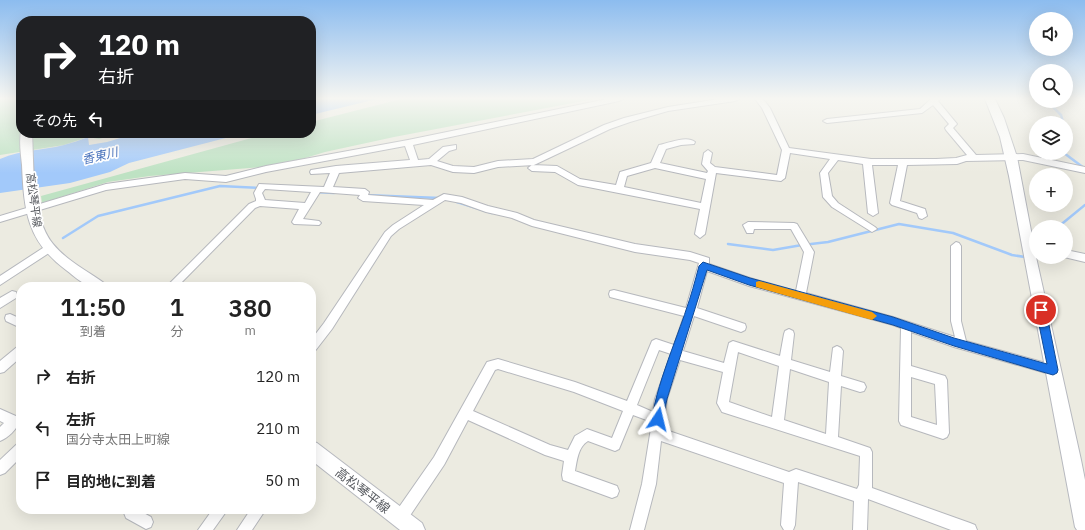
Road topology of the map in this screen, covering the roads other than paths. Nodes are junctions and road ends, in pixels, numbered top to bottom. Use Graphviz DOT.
graph roads {
  1 [pos="500,124"];
  2 [pos="618,124"];
  3 [pos="773,124"];
  4 [pos="953,124"];
  5 [pos="1001,124"];
  6 [pos="26,138"];
  7 [pos="691,142"];
  8 [pos="408,143"];
  9 [pos="454,147"];
  10 [pos="786,150"];
  11 [pos="708,153"];
  12 [pos="836,157"];
  13 [pos="1012,157"];
  14 [pos="974,158"];
  15 [pos="431,162"];
  16 [pos="867,162"];
  17 [pos="415,163"];
  18 [pos="902,163"];
  19 [pos="655,165"];
  20 [pos="532,168"];
  21 [pos="336,170"];
  22 [pos="1085,170"];
  23 [pos="314,172"];
  24 [pos="712,173"];
  25 [pos="618,189"];
  26 [pos="319,191"];
  27 [pos="439,200"];
  28 [pos="259,203"];
  29 [pos="33,206"];
  30 [pos="306,206"];
  31 [pos="705,207"];
  32 [pos="873,213"];
  33 [pos="922,216"];
  34 [pos="0,219"];
  35 [pos="316,223"];
  36 [pos="872,229"];
  37 [pos="750,231"];
  38 [pos="700,234"];
  39 [pos="1029,234"];
  40 [pos="956,246"];
  41 [pos="49,248"];
  42 [pos="1073,255"];
  43 [pos="1085,258"];
  44 [pos="1035,264"];
  45 [pos="703,266"];
  46 [pos="0,281"];
  47 [pos="91,282"];
  48 [pos="176,282"];
  49 [pos="614,294"];
  50 [pos="12,295"];
  51 [pos="800,296"];
  52 [pos="0,304"];
  53 [pos="690,312"];
  54 [pos="10,318"];
  55 [pos="16,321"];
  56 [pos="906,326"];
  57 [pos="741,327"];
  58 [pos="789,334"];
  59 [pos="316,341"];
  60 [pos="961,344"];
  61 [pos="837,351"];
  62 [pos="677,353"];
  63 [pos="16,354"];
  64 [pos="784,363"];
  65 [pos="0,368"];
  66 [pos="729,369"];
  67 [pos="906,370"];
  68 [pos="1053,370"];
  69 [pos="836,379"];
  70 [pos="860,387"];
  71 [pos="629,408"];
  72 [pos="465,413"];
  73 [pos="0,415"];
  74 [pos="658,419"];
  75 [pos="16,421"];
  76 [pos="16,423"];
  77 [pos="777,424"];
  78 [pos="656,433"];
  79 [pos="0,435"];
  80 [pos="832,442"];
  81 [pos="16,453"];
  82 [pos="316,453"];
  83 [pos="571,457"];
  84 [pos="0,469"];
  85 [pos="791,479"];
  86 [pos="612,491"];
  87 [pos="862,494"];
  88 [pos="133,514"];
  89 [pos="217,514"];
  90 [pos="254,514"];
  91 [pos="400,518"];
  92 [pos="146,522"];
  93 [pos="788,525"];
  94 [pos="1085,527"];
  95 [pos="205,530"];
  96 [pos="244,530"];
  97 [pos="415,530"];
  98 [pos="637,530"];
  99 [pos="860,530"];
  100 [pos="970,530"];
  1 -- 8 [label="street"];
  2 -- 15 [label="street"];
  3 -- 10 [label="street"];
  4 -- 14 [label="street"];
  5 -- 13 [label="main road"];
  6 -- 29 [label="main road, 高松琴平線"];
  7 -- 19 [label="street"];
  8 -- 17 [label="street"];
  8 -- 29 [label="street"];
  9 -- 15 [label="street"];
  10 -- 12 [label="street"];
  10 -- 24 [label="street"];
  11 -- 24 [label="street"];
  12 -- 16 [label="street"];
  12 -- 36 [label="street"];
  13 -- 14 [label="street"];
  13 -- 22 [label="street"];
  13 -- 39 [label="main road"];
  14 -- 18 [label="street"];
  15 -- 17 [label="street"];
  16 -- 18 [label="street"];
  16 -- 32 [label="street"];
  17 -- 21 [label="street"];
  18 -- 33 [label="street"];
  19 -- 24 [label="street"];
  19 -- 25 [label="street"];
  20 -- 25 [label="street"];
  21 -- 23 [label="street"];
  21 -- 26 [label="street"];
  24 -- 31 [label="street"];
  25 -- 31 [label="street"];
  26 -- 27 [label="street"];
  26 -- 28 [label="street"];
  26 -- 30 [label="street"];
  27 -- 45 [label="street"];
  27 -- 59 [label="street"];
  28 -- 30 [label="street"];
  28 -- 48 [label="street"];
  29 -- 34 [label="street"];
  29 -- 41 [label="main road, 高松琴平線"];
  30 -- 35 [label="street"];
  31 -- 38 [label="street"];
  37 -- 51 [label="street"];
  40 -- 60 [label="street"];
  41 -- 46 [label="street"];
  41 -- 47 [label="main road, 高松琴平線"];
  42 -- 43 [label="street"];
  44 -- 68 [label="main road"];
  45 -- 51 [label="street"];
  45 -- 53 [label="street"];
  49 -- 53 [label="street"];
  50 -- 52 [label="street"];
  51 -- 56 [label="street"];
  53 -- 57 [label="street"];
  53 -- 62 [label="street"];
  54 -- 55 [label="street"];
  56 -- 60 [label="street"];
  56 -- 67 [label="street"];
  58 -- 64 [label="street"];
  60 -- 68 [label="street"];
  61 -- 69 [label="street"];
  62 -- 66 [label="street"];
  62 -- 71 [label="street"];
  62 -- 74 [label="street"];
  63 -- 65 [label="street"];
  64 -- 66 [label="street"];
  64 -- 69 [label="street"];
  64 -- 77 [label="street"];
  66 -- 77 [label="street"];
  67 -- 67 [label="street"];
  68 -- 94 [label="main road"];
  69 -- 70 [label="street"];
  69 -- 80 [label="street"];
  71 -- 72 [label="street"];
  71 -- 74 [label="street"];
  71 -- 83 [label="street"];
  72 -- 83 [label="street"];
  72 -- 91 [label="street"];
  73 -- 75 [label="street"];
  74 -- 78 [label="street"];
  76 -- 79 [label="street"];
  77 -- 80 [label="street"];
  78 -- 85 [label="street"];
  78 -- 98 [label="street"];
  80 -- 87 [label="street"];
  81 -- 84 [label="street"];
  82 -- 91 [label="main road, 高松琴平線"];
  83 -- 86 [label="street"];
  85 -- 87 [label="street"];
  85 -- 93 [label="street"];
  87 -- 99 [label="street"];
  87 -- 100 [label="street"];
  88 -- 92 [label="street"];
  89 -- 95 [label="street"];
  90 -- 96 [label="street"];
  91 -- 97 [label="main road, 高松琴平線"];
}
